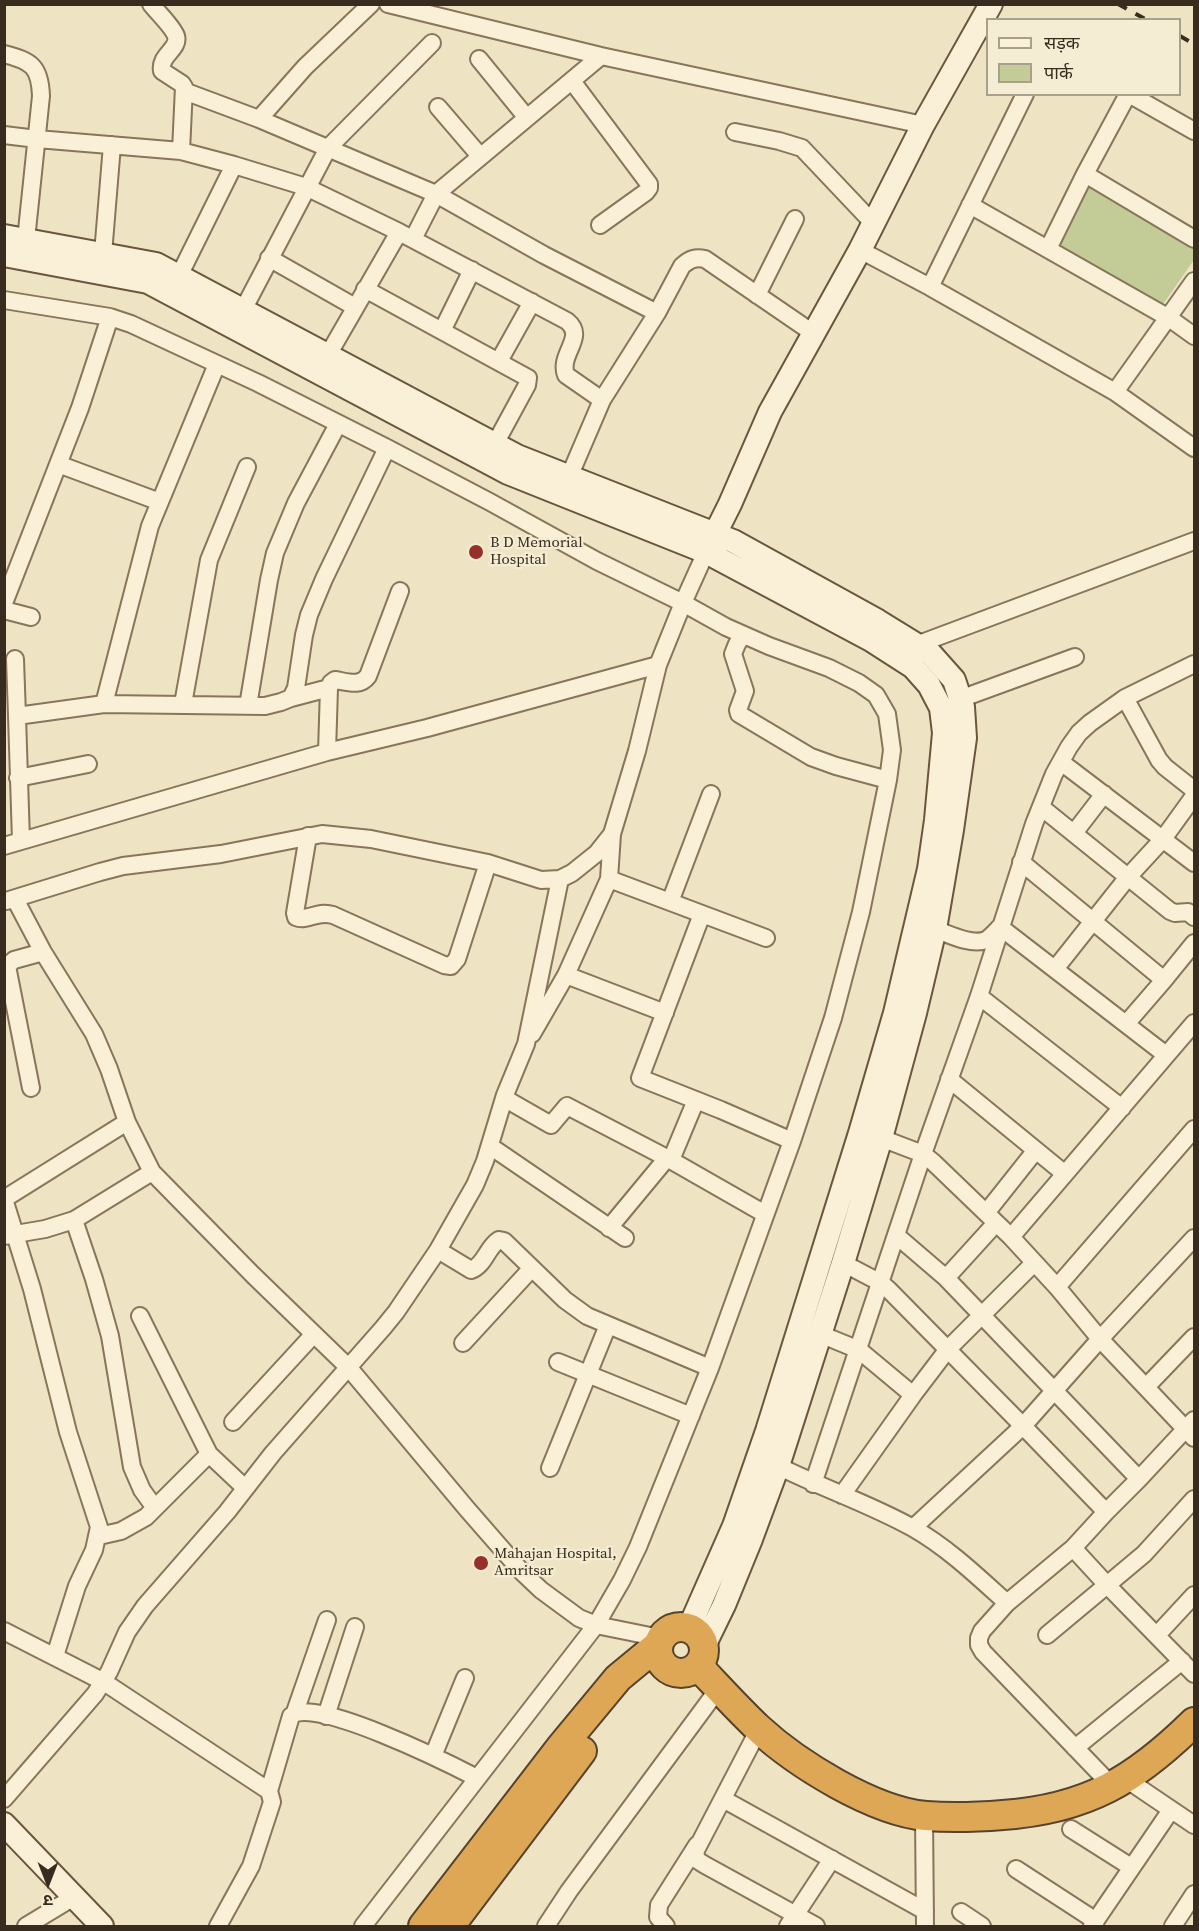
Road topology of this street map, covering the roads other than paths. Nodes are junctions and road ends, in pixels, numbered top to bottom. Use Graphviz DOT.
graph roads {
  1 [pos="151,4"];
  2 [pos="371,4"];
  3 [pos="388,4"];
  4 [pos="991,4"];
  5 [pos="432,43"];
  6 [pos="4,54"];
  7 [pos="601,56"];
  8 [pos="479,59"];
  9 [pos="572,81"];
  10 [pos="184,91"];
  11 [pos="1024,96"];
  12 [pos="1128,96"];
  13 [pos="1133,96"];
  14 [pos="438,107"];
  15 [pos="526,118"];
  16 [pos="259,119"];
  17 [pos="923,125"];
  18 [pos="1194,131"];
  19 [pos="735,132"];
  20 [pos="4,135"];
  21 [pos="37,139"];
  22 [pos="112,145"];
  23 [pos="328,148"];
  24 [pos="181,151"];
  25 [pos="480,156"];
  26 [pos="234,165"];
  27 [pos="1085,174"];
  28 [pos="306,187"];
  29 [pos="436,194"];
  30 [pos="970,205"];
  31 [pos="795,219"];
  32 [pos="873,223"];
  33 [pos="600,225"];
  34 [pos="406,235"];
  35 [pos="15,238"];
  36 [pos="1194,239"];
  37 [pos="1048,249"];
  38 [pos="860,250"];
  39 [pos="103,254"];
  40 [pos="4,255"];
  41 [pos="269,258"];
  42 [pos="472,270"];
  43 [pos="179,276"];
  44 [pos="1194,281"];
  45 [pos="930,287"];
  46 [pos="365,289"];
  47 [pos="757,295"];
  48 [pos="4,300"];
  49 [pos="532,302"];
  50 [pos="355,307"];
  51 [pos="243,310"];
  52 [pos="657,313"];
  53 [pos="110,317"];
  54 [pos="1170,318"];
  55 [pos="442,331"];
  56 [pos="813,333"];
  57 [pos="1194,336"];
  58 [pos="328,355"];
  59 [pos="499,361"];
  60 [pos="217,364"];
  61 [pos="1115,392"];
  62 [pos="602,400"];
  63 [pos="338,424"];
  64 [pos="495,444"];
  65 [pos="387,448"];
  66 [pos="1194,448"];
  67 [pos="58,464"];
  68 [pos="247,467"];
  69 [pos="568,477"];
  70 [pos="160,502"];
  71 [pos="1194,541"];
  72 [pos="711,543"];
  73 [pos="400,591"];
  74 [pos="4,603"];
  75 [pos="682,603"];
  76 [pos="4,610"];
  77 [pos="31,617"];
  78 [pos="743,635"];
  79 [pos="916,645"];
  80 [pos="1075,657"];
  81 [pos="15,659"];
  82 [pos="1194,664"];
  83 [pos="658,665"];
  84 [pos="329,688"];
  85 [pos="291,698"];
  86 [pos="1125,698"];
  87 [pos="960,699"];
  88 [pos="104,704"];
  89 [pos="183,704"];
  90 [pos="248,706"];
  91 [pos="18,716"];
  92 [pos="327,752"];
  93 [pos="1061,762"];
  94 [pos="88,764"];
  95 [pos="18,778"];
  96 [pos="888,780"];
  97 [pos="1194,790"];
  98 [pos="711,794"];
  99 [pos="1104,794"];
  100 [pos="1194,796"];
  101 [pos="1041,807"];
  102 [pos="1074,833"];
  103 [pos="612,834"];
  104 [pos="308,836"];
  105 [pos="1163,839"];
  106 [pos="13,844"];
  107 [pos="1021,862"];
  108 [pos="488,863"];
  109 [pos="1194,863"];
  110 [pos="1128,877"];
  111 [pos="560,879"];
  112 [pos="609,879"];
  113 [pos="10,900"];
  114 [pos="670,902"];
  115 [pos="702,914"];
  116 [pos="1194,917"];
  117 [pos="1093,921"];
  118 [pos="1000,927"];
  119 [pos="935,929"];
  120 [pos="766,938"];
  121 [pos="1194,943"];
  122 [pos="43,952"];
  123 [pos="1055,969"];
  124 [pos="566,975"];
  125 [pos="1164,980"];
  126 [pos="979,996"];
  127 [pos="665,1013"];
  128 [pos="1194,1023"];
  129 [pos="1126,1024"];
  130 [pos="526,1044"];
  131 [pos="1166,1055"];
  132 [pos="949,1079"];
  133 [pos="31,1088"];
  134 [pos="504,1098"];
  135 [pos="696,1100"];
  136 [pos="1122,1108"];
  137 [pos="127,1122"];
  138 [pos="1194,1129"];
  139 [pos="881,1138"];
  140 [pos="792,1141"];
  141 [pos="490,1146"];
  142 [pos="1036,1150"];
  143 [pos="923,1155"];
  144 [pos="669,1159"];
  145 [pos="152,1172"];
  146 [pos="1065,1174"];
  147 [pos="4,1199"];
  148 [pos="765,1214"];
  149 [pos="991,1218"];
  150 [pos="74,1220"];
  151 [pos="609,1228"];
  152 [pos="10,1235"];
  153 [pos="897,1236"];
  154 [pos="1011,1237"];
  155 [pos="624,1238"];
  156 [pos="1194,1238"];
  157 [pos="438,1250"];
  158 [pos="843,1263"];
  159 [pos="1035,1263"];
  160 [pos="532,1268"];
  161 [pos="946,1278"];
  162 [pos="881,1283"];
  163 [pos="1057,1287"];
  164 [pos="981,1315"];
  165 [pos="140,1316"];
  166 [pos="608,1325"];
  167 [pos="314,1334"];
  168 [pos="820,1334"];
  169 [pos="1194,1337"];
  170 [pos="1100,1339"];
  171 [pos="463,1343"];
  172 [pos="948,1349"];
  173 [pos="859,1350"];
  174 [pos="558,1362"];
  175 [pos="349,1368"];
  176 [pos="710,1368"];
  177 [pos="588,1374"];
  178 [pos="1146,1387"];
  179 [pos="1054,1391"];
  180 [pos="913,1395"];
  181 [pos="691,1416"];
  182 [pos="233,1422"];
  183 [pos="1023,1426"];
  184 [pos="1192,1429"];
  185 [pos="209,1454"];
  186 [pos="778,1466"];
  187 [pos="550,1468"];
  188 [pos="1139,1479"];
  189 [pos="813,1484"];
  190 [pos="245,1488"];
  191 [pos="842,1495"];
  192 [pos="1194,1498"];
  193 [pos="155,1508"];
  194 [pos="1106,1512"];
  195 [pos="913,1528"];
  196 [pos="99,1536"];
  197 [pos="1073,1548"];
  198 [pos="1107,1585"];
  199 [pos="1194,1595"];
  200 [pos="1007,1603"];
  201 [pos="327,1620"];
  202 [pos="596,1625"];
  203 [pos="355,1627"];
  204 [pos="4,1631"];
  205 [pos="1047,1635"];
  206 [pos="1157,1635"];
  207 [pos="697,1647"];
  208 [pos="659,1648"];
  209 [pos="55,1656"];
  210 [pos="1182,1661"];
  211 [pos="1194,1674"];
  212 [pos="465,1678"];
  213 [pos="104,1682"];
  214 [pos="719,1688"];
  215 [pos="295,1712"];
  216 [pos="326,1716"];
  217 [pos="759,1729"];
  218 [pos="1189,1736"];
  219 [pos="1075,1748"];
  220 [pos="433,1756"];
  221 [pos="477,1778"];
  222 [pos="1119,1783"];
  223 [pos="269,1791"];
  224 [pos="4,1799"];
  225 [pos="723,1799"];
  226 [pos="1171,1810"];
  227 [pos="924,1816"];
  228 [pos="1194,1825"];
  229 [pos="1071,1829"];
  230 [pos="7,1830"];
  231 [pos="698,1844"];
  232 [pos="832,1859"];
  233 [pos="1131,1867"];
  234 [pos="1016,1869"];
  235 [pos="1194,1894"];
  236 [pos="74,1897"];
  237 [pos="961,1912"];
  238 [pos="925,1919"];
  239 [pos="791,1921"];
  240 [pos="1094,1924"];
  241 [pos="26,1926"];
  242 [pos="102,1926"];
  243 [pos="218,1926"];
  244 [pos="363,1926"];
  245 [pos="423,1926"];
  246 [pos="450,1926"];
  247 [pos="546,1926"];
  248 [pos="666,1926"];
  249 [pos="816,1926"];
  250 [pos="982,1926"];
  251 [pos="1173,1926"];
  1 -- 10 [label="street"];
  2 -- 16 [label="street"];
  3 -- 7 [label="street"];
  4 -- 17 [label="main road"];
  5 -- 23 [label="street"];
  6 -- 21 [label="street"];
  7 -- 9 [label="street"];
  7 -- 17 [label="street"];
  8 -- 15 [label="street"];
  9 -- 15 [label="street"];
  9 -- 33 [label="street"];
  10 -- 16 [label="street"];
  10 -- 24 [label="street"];
  11 -- 30 [label="street"];
  12 -- 27 [label="street"];
  13 -- 18 [label="street"];
  14 -- 25 [label="street"];
  15 -- 25 [label="street"];
  16 -- 23 [label="street"];
  17 -- 32 [label="main road"];
  19 -- 32 [label="street"];
  20 -- 21 [label="street"];
  21 -- 22 [label="street"];
  21 -- 35 [label="street"];
  22 -- 24 [label="street"];
  22 -- 39 [label="street"];
  23 -- 28 [label="street"];
  23 -- 29 [label="street"];
  24 -- 26 [label="street"];
  25 -- 29 [label="street"];
  26 -- 28 [label="street"];
  26 -- 43 [label="street"];
  27 -- 36 [label="street"];
  27 -- 37 [label="street"];
  28 -- 34 [label="street"];
  28 -- 41 [label="street"];
  29 -- 34 [label="street"];
  29 -- 52 [label="street"];
  30 -- 37 [label="street"];
  30 -- 45 [label="street"];
  31 -- 47 [label="street"];
  32 -- 38 [label="main road"];
  34 -- 42 [label="street"];
  34 -- 46 [label="street"];
  35 -- 39 [label="main road"];
  37 -- 54 [label="street"];
  38 -- 45 [label="street"];
  38 -- 56 [label="main road"];
  39 -- 43 [label="main road"];
  40 -- 72 [label="main road"];
  41 -- 50 [label="street"];
  41 -- 51 [label="street"];
  42 -- 49 [label="street"];
  42 -- 55 [label="street"];
  43 -- 51 [label="main road"];
  44 -- 54 [label="street"];
  45 -- 61 [label="street"];
  46 -- 50 [label="street"];
  46 -- 55 [label="street"];
  47 -- 52 [label="street"];
  47 -- 56 [label="street"];
  48 -- 53 [label="street"];
  49 -- 59 [label="street"];
  49 -- 62 [label="street"];
  50 -- 58 [label="street"];
  51 -- 58 [label="main road"];
  52 -- 62 [label="street"];
  53 -- 60 [label="street"];
  53 -- 67 [label="street"];
  54 -- 57 [label="street"];
  54 -- 61 [label="street"];
  55 -- 59 [label="street"];
  56 -- 72 [label="main road"];
  58 -- 64 [label="main road"];
  59 -- 64 [label="street"];
  60 -- 63 [label="street"];
  60 -- 70 [label="street"];
  61 -- 66 [label="street"];
  62 -- 69 [label="street"];
  63 -- 65 [label="street"];
  63 -- 90 [label="street"];
  64 -- 69 [label="main road"];
  65 -- 75 [label="street"];
  65 -- 85 [label="street"];
  67 -- 70 [label="street"];
  67 -- 74 [label="street"];
  68 -- 89 [label="street"];
  69 -- 72 [label="main road"];
  70 -- 88 [label="street"];
  71 -- 79 [label="street"];
  72 -- 75 [label="street"];
  72 -- 79 [label="main road"];
  72 -- 207 [label="main road"];
  73 -- 84 [label="street"];
  75 -- 78 [label="street"];
  75 -- 83 [label="street"];
  76 -- 77 [label="street"];
  78 -- 96 [label="street"];
  78 -- 96 [label="street"];
  79 -- 87 [label="main road"];
  80 -- 87 [label="street"];
  81 -- 91 [label="street"];
  82 -- 86 [label="street"];
  83 -- 92 [label="street"];
  83 -- 103 [label="street"];
  84 -- 85 [label="street"];
  84 -- 92 [label="street"];
  85 -- 90 [label="street"];
  86 -- 93 [label="street"];
  86 -- 97 [label="street"];
  87 -- 119 [label="main road"];
  88 -- 89 [label="street"];
  88 -- 91 [label="street"];
  89 -- 90 [label="street"];
  91 -- 95 [label="street"];
  92 -- 106 [label="street"];
  93 -- 99 [label="street"];
  93 -- 101 [label="street"];
  94 -- 95 [label="street"];
  95 -- 106 [label="street"];
  96 -- 140 [label="street"];
  98 -- 114 [label="street"];
  99 -- 102 [label="street"];
  99 -- 105 [label="street"];
  100 -- 105 [label="street"];
  101 -- 102 [label="street"];
  101 -- 107 [label="street"];
  102 -- 110 [label="street"];
  103 -- 111 [label="street"];
  103 -- 112 [label="street"];
  104 -- 108 [label="street"];
  104 -- 108 [label="street"];
  104 -- 113 [label="street"];
  105 -- 109 [label="street"];
  105 -- 110 [label="street"];
  107 -- 117 [label="street"];
  107 -- 118 [label="street"];
  108 -- 111 [label="street"];
  110 -- 116 [label="street"];
  110 -- 117 [label="street"];
  111 -- 130 [label="street"];
  112 -- 114 [label="street"];
  112 -- 124 [label="street"];
  113 -- 122 [label="street"];
  114 -- 115 [label="street"];
  115 -- 120 [label="street"];
  115 -- 127 [label="street"];
  117 -- 123 [label="street"];
  117 -- 125 [label="street"];
  118 -- 119 [label="street"];
  118 -- 123 [label="street"];
  118 -- 126 [label="street"];
  119 -- 139 [label="main road"];
  121 -- 125 [label="street"];
  122 -- 133 [label="street"];
  122 -- 137 [label="street"];
  123 -- 129 [label="street"];
  124 -- 127 [label="street"];
  124 -- 130 [label="street"];
  125 -- 129 [label="street"];
  126 -- 132 [label="street"];
  126 -- 136 [label="street"];
  127 -- 135 [label="street"];
  128 -- 131 [label="street"];
  129 -- 131 [label="street"];
  130 -- 134 [label="street"];
  131 -- 136 [label="street"];
  132 -- 142 [label="street"];
  132 -- 143 [label="street"];
  134 -- 141 [label="street"];
  134 -- 144 [label="street"];
  135 -- 140 [label="street"];
  135 -- 144 [label="street"];
  136 -- 146 [label="street"];
  137 -- 145 [label="street"];
  137 -- 147 [label="street"];
  138 -- 163 [label="street"];
  139 -- 143 [label="street"];
  139 -- 158 [label="main road"];
  140 -- 148 [label="street"];
  141 -- 151 [label="street"];
  141 -- 157 [label="street"];
  142 -- 146 [label="street"];
  142 -- 149 [label="street"];
  143 -- 149 [label="street"];
  143 -- 153 [label="street"];
  144 -- 148 [label="street"];
  144 -- 151 [label="street"];
  145 -- 150 [label="street"];
  145 -- 167 [label="street"];
  146 -- 154 [label="street"];
  147 -- 152 [label="street"];
  148 -- 176 [label="street"];
  149 -- 154 [label="street"];
  149 -- 161 [label="street"];
  150 -- 152 [label="street"];
  150 -- 193 [label="street"];
  151 -- 155 [label="street"];
  152 -- 196 [label="street"];
  153 -- 161 [label="street"];
  153 -- 162 [label="street"];
  154 -- 159 [label="street"];
  156 -- 170 [label="street"];
  157 -- 160 [label="street"];
  157 -- 175 [label="street"];
  158 -- 162 [label="street"];
  158 -- 168 [label="main road"];
  159 -- 163 [label="street"];
  159 -- 164 [label="street"];
  160 -- 166 [label="street"];
  160 -- 171 [label="street"];
  161 -- 164 [label="street"];
  162 -- 172 [label="street"];
  162 -- 173 [label="street"];
  163 -- 170 [label="street"];
  164 -- 172 [label="street"];
  164 -- 179 [label="street"];
  165 -- 185 [label="street"];
  166 -- 176 [label="street"];
  166 -- 177 [label="street"];
  167 -- 175 [label="street"];
  167 -- 182 [label="street"];
  168 -- 173 [label="street"];
  168 -- 186 [label="main road"];
  169 -- 178 [label="street"];
  170 -- 178 [label="street"];
  170 -- 179 [label="street"];
  172 -- 180 [label="street"];
  172 -- 183 [label="street"];
  173 -- 180 [label="street"];
  173 -- 189 [label="street"];
  174 -- 177 [label="street"];
  175 -- 190 [label="street"];
  175 -- 202 [label="street"];
  176 -- 181 [label="street"];
  177 -- 181 [label="street"];
  177 -- 187 [label="street"];
  178 -- 184 [label="street"];
  179 -- 183 [label="street"];
  179 -- 188 [label="street"];
  180 -- 191 [label="street"];
  181 -- 202 [label="street"];
  183 -- 194 [label="street"];
  183 -- 195 [label="street"];
  184 -- 188 [label="street"];
  185 -- 190 [label="street"];
  185 -- 193 [label="street"];
  186 -- 189 [label="street"];
  186 -- 207 [label="main road"];
  188 -- 194 [label="street"];
  189 -- 191 [label="street"];
  190 -- 213 [label="street"];
  191 -- 195 [label="street"];
  192 -- 198 [label="street"];
  193 -- 196 [label="street"];
  194 -- 197 [label="street"];
  195 -- 200 [label="street"];
  196 -- 209 [label="street"];
  197 -- 198 [label="street"];
  197 -- 200 [label="street"];
  198 -- 205 [label="street"];
  198 -- 206 [label="street"];
  199 -- 206 [label="street"];
  200 -- 219 [label="street"];
  201 -- 215 [label="street"];
  202 -- 208 [label="street"];
  202 -- 221 [label="street"];
  203 -- 216 [label="street"];
  204 -- 209 [label="street"];
  206 -- 210 [label="street"];
  207 -- 208 [label="highway"];
  207 -- 208 [label="highway"];
  207 -- 214 [label="highway"];
  208 -- 245 [label="highway"];
  208 -- 246 [label="highway"];
  209 -- 213 [label="street"];
  210 -- 211 [label="street"];
  210 -- 219 [label="street"];
  212 -- 220 [label="street"];
  213 -- 223 [label="street"];
  213 -- 224 [label="street"];
  214 -- 217 [label="highway"];
  214 -- 247 [label="street"];
  215 -- 216 [label="street"];
  215 -- 223 [label="street"];
  216 -- 220 [label="street"];
  217 -- 225 [label="street"];
  217 -- 227 [label="highway"];
  218 -- 222 [label="highway"];
  219 -- 222 [label="street"];
  220 -- 221 [label="street"];
  221 -- 244 [label="street"];
  222 -- 226 [label="street"];
  222 -- 227 [label="highway"];
  223 -- 243 [label="street"];
  225 -- 231 [label="street"];
  225 -- 232 [label="street"];
  226 -- 228 [label="street"];
  226 -- 233 [label="street"];
  227 -- 238 [label="street"];
  229 -- 233 [label="street"];
  230 -- 236 [label="main road"];
  231 -- 239 [label="street"];
  231 -- 248 [label="street"];
  232 -- 238 [label="street"];
  232 -- 239 [label="street"];
  233 -- 240 [label="street"];
  234 -- 240 [label="street"];
  235 -- 251 [label="street"];
  236 -- 241 [label="street"];
  236 -- 242 [label="main road"];
  237 -- 250 [label="street"];
  239 -- 249 [label="street"];
}
